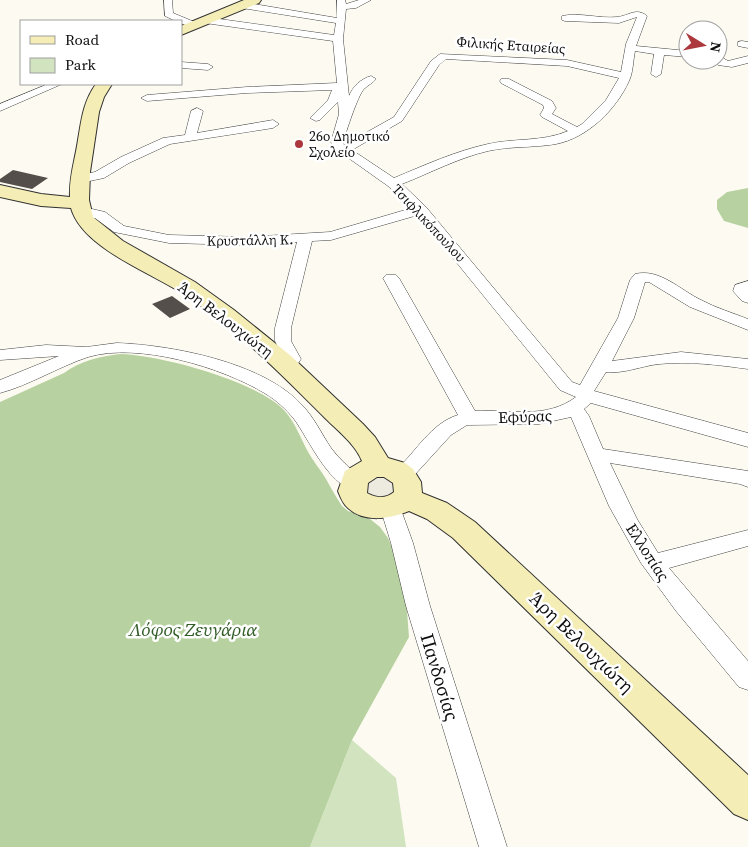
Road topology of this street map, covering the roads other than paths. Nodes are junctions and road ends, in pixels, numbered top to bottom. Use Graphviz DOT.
graph roads {
  1 [pos="168,0"];
  2 [pos="255,0"];
  3 [pos="367,0"];
  4 [pos="242,5"];
  5 [pos="341,9"];
  6 [pos="565,18"];
  7 [pos="200,22"];
  8 [pos="182,31"];
  9 [pos="338,39"];
  10 [pos="630,48"];
  11 [pos="660,51"];
  12 [pos="678,53"];
  13 [pos="748,59"];
  14 [pos="728,64"];
  15 [pos="182,65"];
  16 [pos="208,67"];
  17 [pos="656,74"];
  18 [pos="626,76"];
  19 [pos="371,79"];
  20 [pos="505,81"];
  21 [pos="55,85"];
  22 [pos="103,85"];
  23 [pos="343,86"];
  24 [pos="147,98"];
  25 [pos="0,108"];
  26 [pos="197,111"];
  27 [pos="345,116"];
  28 [pos="316,118"];
  29 [pos="273,124"];
  30 [pos="578,132"];
  31 [pos="190,137"];
  32 [pos="344,150"];
  33 [pos="80,179"];
  34 [pos="393,183"];
  35 [pos="0,191"];
  36 [pos="81,209"];
  37 [pos="421,210"];
  38 [pos="305,239"];
  39 [pos="391,278"];
  40 [pos="748,286"];
  41 [pos="748,298"];
  42 [pos="748,325"];
  43 [pos="83,354"];
  44 [pos="0,355"];
  45 [pos="748,364"];
  46 [pos="286,366"];
  47 [pos="601,366"];
  48 [pos="0,388"];
  49 [pos="582,400"];
  50 [pos="469,418"];
  51 [pos="748,440"];
  52 [pos="595,454"];
  53 [pos="747,479"];
  54 [pos="353,483"];
  55 [pos="394,487"];
  56 [pos="748,538"];
  57 [pos="654,563"];
  58 [pos="748,679"];
  59 [pos="748,801"];
  60 [pos="493,847"];
  1 -- 7 [label="street"];
  2 -- 4 [label="street"];
  3 -- 5 [label="street"];
  4 -- 5 [label="street"];
  4 -- 7 [label="street"];
  5 -- 9 [label="street"];
  6 -- 10 [label="street"];
  7 -- 8 [label="street"];
  7 -- 9 [label="street"];
  9 -- 23 [label="street"];
  10 -- 11 [label="street"];
  10 -- 18 [label="street"];
  11 -- 12 [label="street"];
  11 -- 17 [label="street"];
  13 -- 14 [label="street"];
  15 -- 16 [label="street"];
  18 -- 30 [label="street"];
  18 -- 32 [label="street, Φιλικής Εταιρείας"];
  19 -- 27 [label="street"];
  20 -- 30 [label="street"];
  21 -- 25 [label="street"];
  22 -- 33 [label="street"];
  23 -- 24 [label="street"];
  23 -- 27 [label="street"];
  23 -- 28 [label="street"];
  26 -- 31 [label="street"];
  27 -- 32 [label="street"];
  29 -- 31 [label="street"];
  30 -- 34 [label="street"];
  31 -- 33 [label="street"];
  32 -- 34 [label="street, Τσιφλικόπουλου"];
  33 -- 36 [label="street"];
  34 -- 37 [label="street, Τσιφλικόπουλου"];
  35 -- 36 [label="street"];
  36 -- 38 [label="street, Κρυστάλλη Κ."];
  36 -- 46 [label="street, Άρη Βελουχιώτη"];
  37 -- 38 [label="street, Κρυστάλλη Κ."];
  37 -- 49 [label="street, Τσιφλικόπουλου"];
  38 -- 46 [label="street"];
  39 -- 50 [label="street"];
  40 -- 41 [label="street"];
  42 -- 47 [label="street"];
  43 -- 44 [label="street"];
  43 -- 48 [label="street"];
  43 -- 54 [label="street"];
  45 -- 47 [label="street"];
  46 -- 55 [label="street, Άρη Βελουχιώτη"];
  47 -- 49 [label="street"];
  49 -- 50 [label="street, Εφύρας"];
  49 -- 51 [label="street"];
  49 -- 52 [label="street, Ελλοπίας"];
  50 -- 55 [label="street, Εφύρας"];
  52 -- 53 [label="street"];
  52 -- 57 [label="street, Ελλοπίας"];
  54 -- 55 [label="street"];
  54 -- 55 [label="street"];
  55 -- 59 [label="street, Άρη Βελουχιώτη"];
  55 -- 60 [label="street, Πανδοσίας"];
  56 -- 57 [label="street"];
  57 -- 58 [label="street, Ελλοπίας"];
}
